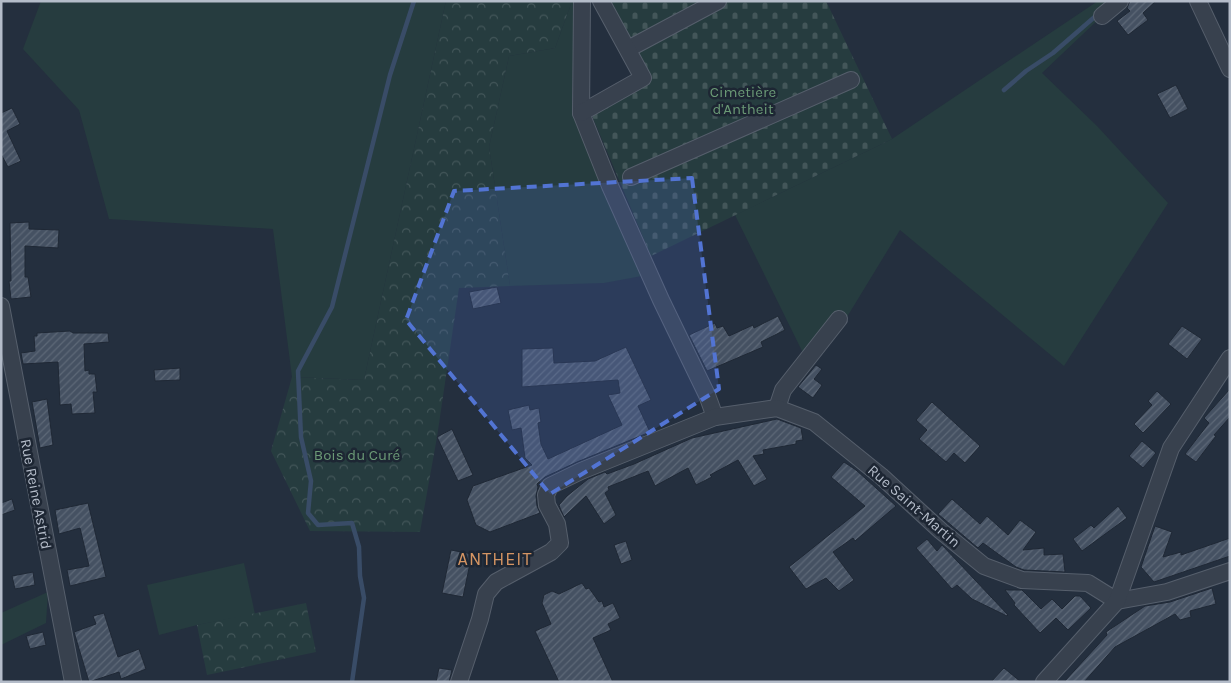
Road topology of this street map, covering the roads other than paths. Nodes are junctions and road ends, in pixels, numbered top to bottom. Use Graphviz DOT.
graph roads {
  1 [pos="582,1"];
  2 [pos="594,1"];
  3 [pos="601,1"];
  4 [pos="718,1"];
  5 [pos="1120,1"];
  6 [pos="1198,1"];
  7 [pos="1102,16"];
  8 [pos="628,49"];
  9 [pos="581,51"];
  10 [pos="1230,69"];
  11 [pos="851,80"];
  12 [pos="581,113"];
  13 [pos="630,177"];
  14 [pos="1,306"];
  15 [pos="838,319"];
  16 [pos="1230,358"];
  17 [pos="777,408"];
  18 [pos="715,417"];
  19 [pos="1230,571"];
  20 [pos="1117,600"];
  21 [pos="73,682"];
  22 [pos="459,682"];
  23 [pos="1044,682"];
  1 -- 9 [label="street"];
  2 -- 9 [label="street"];
  3 -- 8 [label="street"];
  4 -- 8 [label="street"];
  5 -- 7 [label="street"];
  6 -- 10 [label="street"];
  8 -- 12 [label="street"];
  9 -- 12 [label="street"];
  11 -- 13 [label="street"];
  12 -- 18 [label="street"];
  14 -- 21 [label="street, Rue Reine Astrid"];
  15 -- 17 [label="street"];
  16 -- 20 [label="street"];
  17 -- 18 [label="street, Rue Saint-Martin"];
  17 -- 20 [label="street, Rue Saint-Martin"];
  18 -- 22 [label="street, Rue Saint-Martin"];
  19 -- 20 [label="street"];
  20 -- 23 [label="street"];
}
